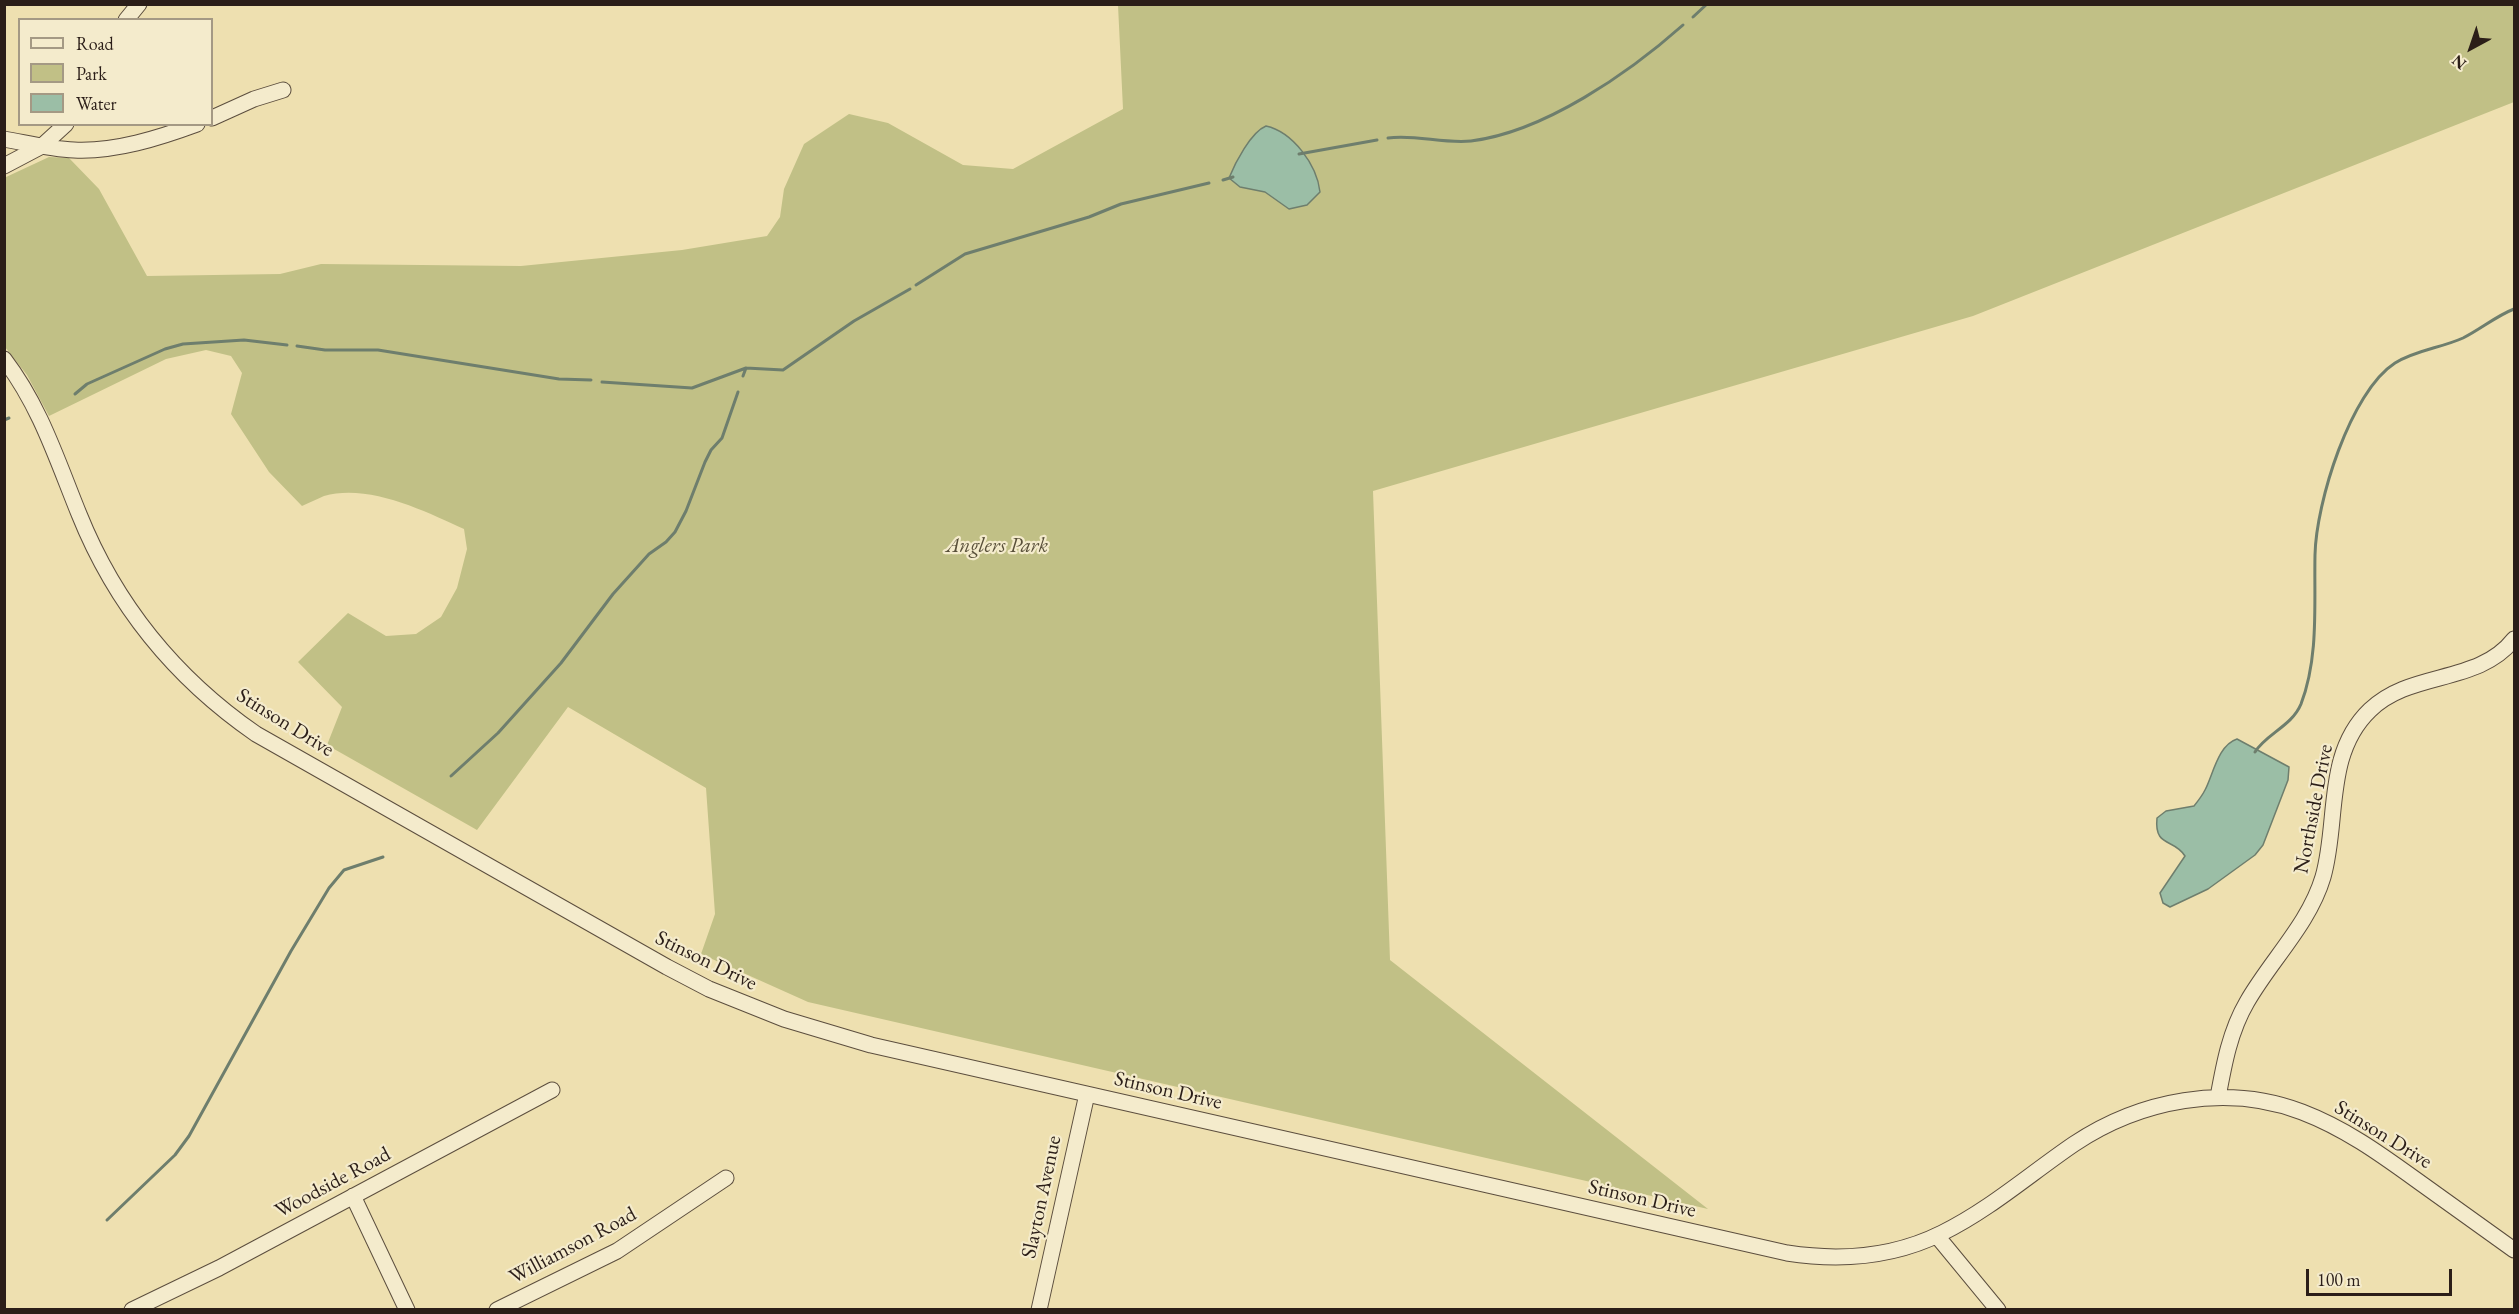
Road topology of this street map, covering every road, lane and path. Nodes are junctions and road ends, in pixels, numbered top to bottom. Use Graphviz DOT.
graph roads {
  1 [pos="139,4"];
  2 [pos="128,18"];
  3 [pos="283,90"];
  4 [pos="213,118"];
  5 [pos="64,126"];
  6 [pos="191,126"];
  7 [pos="4,139"];
  8 [pos="42,146"];
  9 [pos="4,166"];
  10 [pos="4,359"];
  11 [pos="2514,639"];
  12 [pos="552,1090"];
  13 [pos="1087,1094"];
  14 [pos="2218,1097"];
  15 [pos="726,1178"];
  16 [pos="353,1196"];
  17 [pos="1937,1236"];
  18 [pos="2514,1250"];
  19 [pos="132,1310"];
  20 [pos="407,1310"];
  21 [pos="497,1310"];
  22 [pos="1039,1310"];
  23 [pos="1998,1310"];
  1 -- 2 [label="street"];
  3 -- 4 [label="street"];
  5 -- 8 [label="street"];
  6 -- 8 [label="street"];
  7 -- 8 [label="street"];
  8 -- 9 [label="street"];
  10 -- 13 [label="street, Stinson Drive"];
  11 -- 14 [label="street, Northside Drive"];
  12 -- 16 [label="street, Woodside Road"];
  13 -- 17 [label="street, Stinson Drive"];
  13 -- 22 [label="street, Slayton Avenue"];
  14 -- 17 [label="street, Stinson Drive"];
  14 -- 18 [label="street, Stinson Drive"];
  15 -- 21 [label="street, Williamson Road"];
  16 -- 19 [label="street, Woodside Road"];
  16 -- 20 [label="street"];
  17 -- 23 [label="street"];
}
